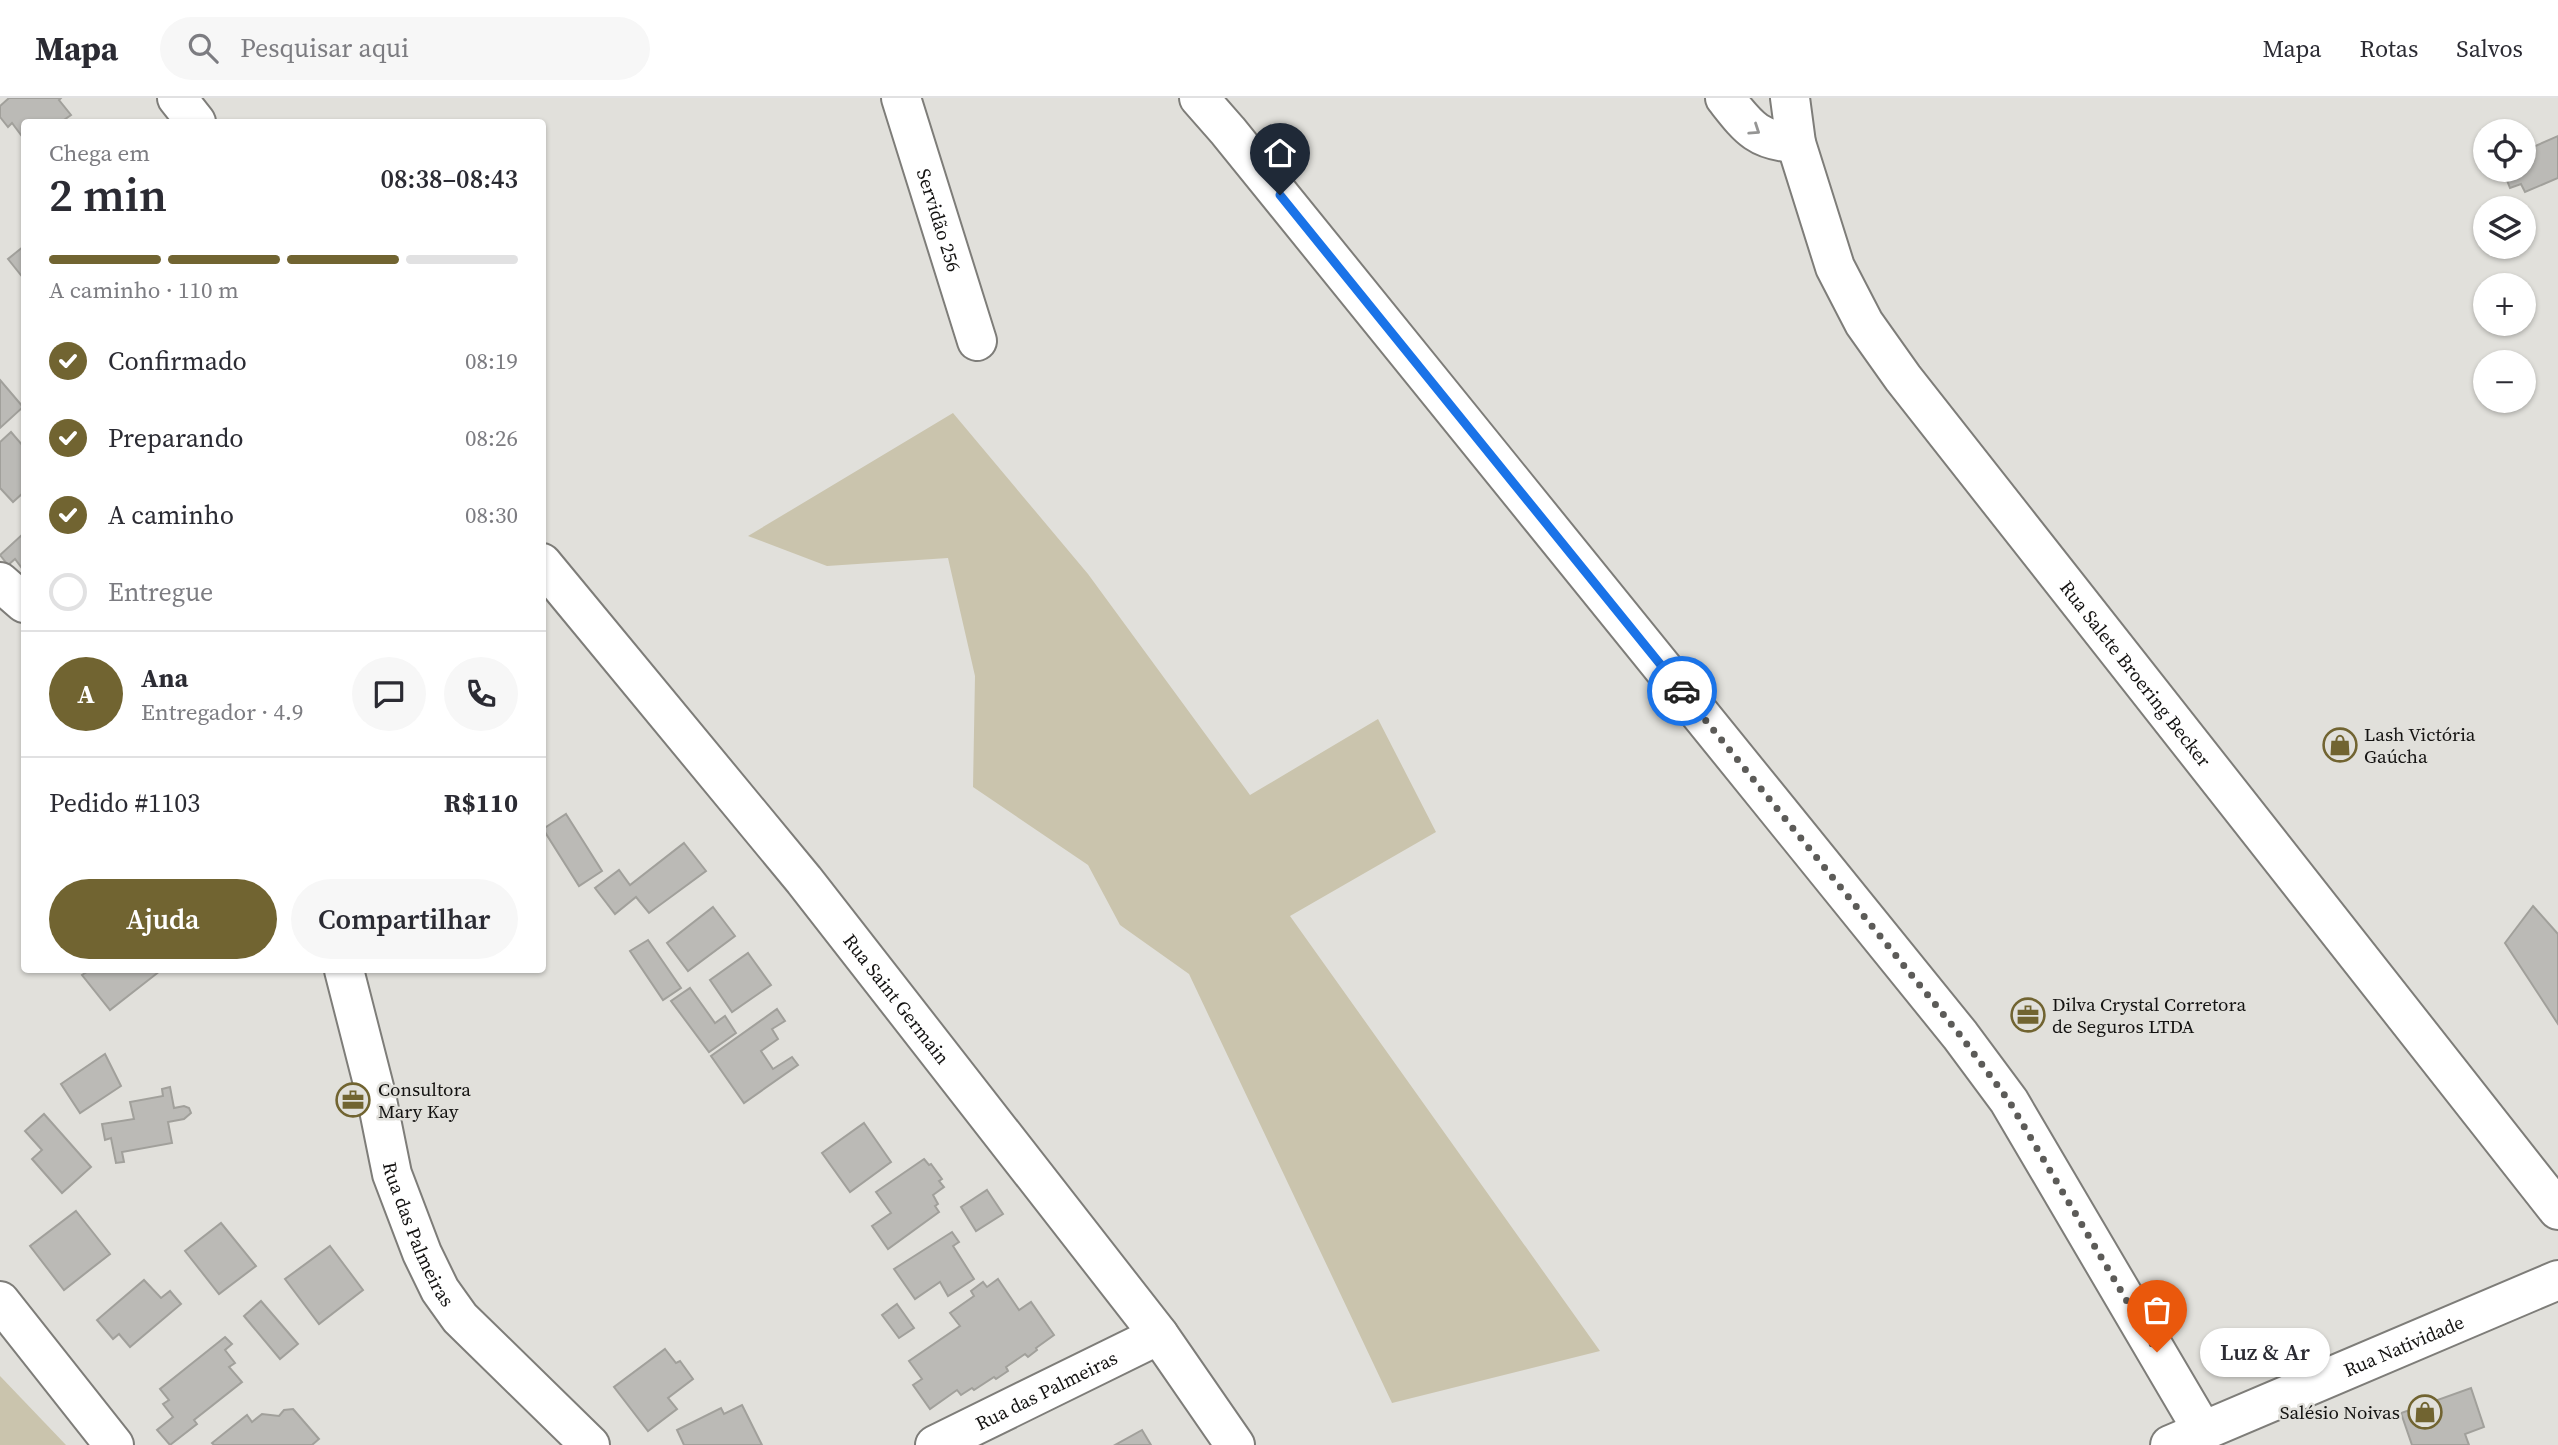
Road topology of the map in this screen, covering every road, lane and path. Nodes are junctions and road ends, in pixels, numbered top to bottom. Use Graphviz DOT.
graph roads {
  1 [pos="177,98"];
  2 [pos="901,98"];
  3 [pos="1199,98"];
  4 [pos="1726,98"];
  5 [pos="1790,98"];
  6 [pos="194,119"];
  7 [pos="1796,143"];
  8 [pos="977,341"];
  9 [pos="546,568"];
  10 [pos="0,582"];
  11 [pos="21,600"];
  12 [pos="345,973"];
  13 [pos="2558,1210"];
  14 [pos="2558,1280"];
  15 [pos="0,1301"];
  16 [pos="1159,1335"];
  17 [pos="2187,1438"];
  18 [pos="114,1445"];
  19 [pos="590,1445"];
  20 [pos="934,1445"];
  21 [pos="1235,1445"];
  1 -- 6 [label="street"];
  2 -- 8 [label="street, Servidão 256"];
  3 -- 17 [label="street"];
  4 -- 7 [label="street, one-way"];
  5 -- 7 [label="street, Rua Salete Broering Becker"];
  7 -- 13 [label="street, Rua Salete Broering Becker"];
  9 -- 16 [label="street, Rua Saint Germain"];
  10 -- 11 [label="street"];
  12 -- 19 [label="street, Rua das Palmeiras"];
  14 -- 17 [label="street, Rua Natividade"];
  15 -- 18 [label="street"];
  16 -- 20 [label="street, Rua das Palmeiras"];
  16 -- 21 [label="street, Rua Saint Germain"];
}
